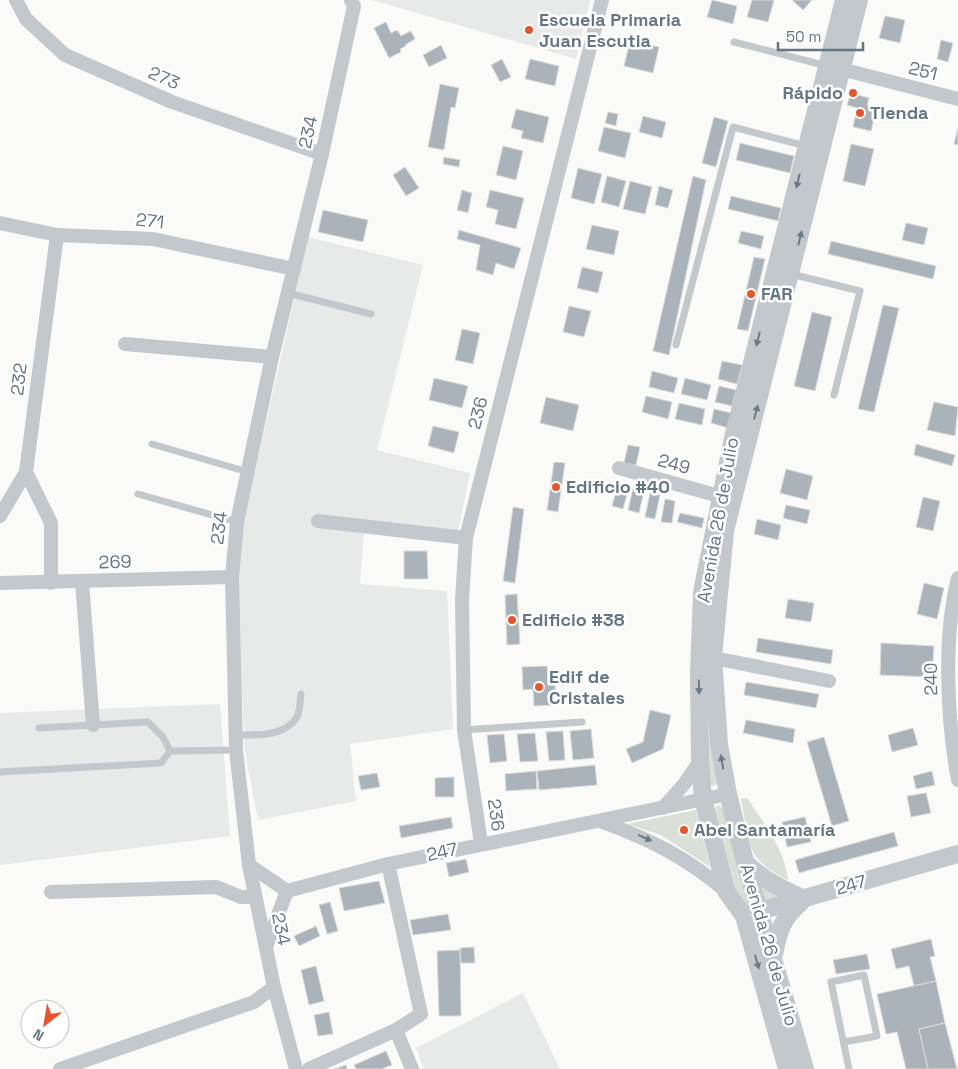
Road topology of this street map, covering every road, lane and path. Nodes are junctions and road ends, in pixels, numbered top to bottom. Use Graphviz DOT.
graph roads {
  1 [pos="16,0"];
  2 [pos="351,0"];
  3 [pos="602,0"];
  4 [pos="844,0"];
  5 [pos="859,0"];
  6 [pos="734,42"];
  7 [pos="835,68"];
  8 [pos="958,99"];
  9 [pos="806,146"];
  10 [pos="322,154"];
  11 [pos="0,223"];
  12 [pos="57,235"];
  13 [pos="294,270"];
  14 [pos="791,274"];
  15 [pos="288,293"];
  16 [pos="371,314"];
  17 [pos="125,344"];
  18 [pos="676,345"];
  19 [pos="272,357"];
  20 [pos="834,395"];
  21 [pos="152,444"];
  22 [pos="620,468"];
  23 [pos="26,472"];
  24 [pos="248,472"];
  25 [pos="138,494"];
  26 [pos="720,496"];
  27 [pos="0,516"];
  28 [pos="318,521"];
  29 [pos="237,522"];
  30 [pos="466,538"];
  31 [pos="232,577"];
  32 [pos="958,578"];
  33 [pos="82,582"];
  34 [pos="0,583"];
  35 [pos="51,583"];
  36 [pos="956,595"];
  37 [pos="706,656"];
  38 [pos="829,681"];
  39 [pos="301,694"];
  40 [pos="582,722"];
  41 [pos="93,725"];
  42 [pos="39,728"];
  43 [pos="464,730"];
  44 [pos="236,735"];
  45 [pos="236,750"];
  46 [pos="170,751"];
  47 [pos="700,761"];
  48 [pos="0,772"];
  49 [pos="958,780"];
  50 [pos="728,794"];
  51 [pos="703,799"];
  52 [pos="663,808"];
  53 [pos="599,821"];
  54 [pos="481,843"];
  55 [pos="958,854"];
  56 [pos="745,862"];
  57 [pos="388,864"];
  58 [pos="249,865"];
  59 [pos="726,891"];
  60 [pos="51,892"];
  61 [pos="287,892"];
  62 [pos="255,897"];
  63 [pos="804,899"];
  64 [pos="752,913"];
  65 [pos="266,947"];
  66 [pos="774,957"];
  67 [pos="274,987"];
  68 [pos="396,1030"];
  69 [pos="844,1042"];
  70 [pos="60,1069"];
  71 [pos="296,1069"];
  72 [pos="309,1069"];
  73 [pos="412,1069"];
  74 [pos="787,1069"];
  75 [pos="805,1069"];
  76 [pos="849,1069"];
  1 -- 10 [label="street, 273"];
  2 -- 10 [label="street, 234"];
  3 -- 30 [label="street, 236"];
  4 -- 7 [label="street, Avenida 26 de Julio"];
  5 -- 7 [label="street, Avenida 26 de Julio"];
  6 -- 7 [label="lane, 251"];
  7 -- 8 [label="street, 251"];
  7 -- 9 [label="street, Avenida 26 de Julio"];
  14 -- 7 [label="street, Avenida 26 de Julio, one-way"];
  9 -- 18 [label="lane"];
  9 -- 26 [label="street, Avenida 26 de Julio, one-way"];
  10 -- 13 [label="street, 234"];
  11 -- 12 [label="street, 271"];
  12 -- 13 [label="street, 271"];
  12 -- 23 [label="street, 232"];
  13 -- 15 [label="street, 234"];
  14 -- 20 [label="lane"];
  37 -- 14 [label="street, Avenida 26 de Julio, one-way"];
  15 -- 16 [label="lane"];
  15 -- 19 [label="street, 234"];
  17 -- 19 [label="street"];
  19 -- 24 [label="street, 234"];
  21 -- 24 [label="lane"];
  22 -- 26 [label="street, 249"];
  23 -- 27 [label="street"];
  23 -- 35 [label="street"];
  24 -- 29 [label="street, 234"];
  25 -- 29 [label="lane"];
  26 -- 37 [label="street, Avenida 26 de Julio"];
  28 -- 30 [label="street"];
  29 -- 31 [label="street, 234"];
  30 -- 43 [label="street, 236"];
  31 -- 33 [label="street, 269"];
  31 -- 44 [label="street, 234"];
  32 -- 36 [label="street, 240"];
  33 -- 35 [label="street, 269"];
  33 -- 41 [label="street"];
  34 -- 35 [label="street, 269"];
  36 -- 49 [label="street, 240"];
  37 -- 38 [label="street"];
  37 -- 47 [label="street, Avenida 26 de Julio, one-way"];
  50 -- 37 [label="street, Avenida 26 de Julio, one-way"];
  39 -- 44 [label="lane"];
  40 -- 43 [label="lane"];
  41 -- 42 [label="lane"];
  41 -- 46 [label="lane"];
  43 -- 54 [label="street, 236"];
  44 -- 45 [label="street, 234"];
  45 -- 46 [label="lane"];
  45 -- 58 [label="street, 234"];
  46 -- 48 [label="lane"];
  47 -- 51 [label="street, Avenida 26 de Julio"];
  47 -- 52 [label="street"];
  50 -- 51 [label="street, 247"];
  50 -- 56 [label="street, Avenida 26 de Julio"];
  51 -- 52 [label="street, 247"];
  51 -- 59 [label="street, Avenida 26 de Julio"];
  52 -- 53 [label="street, 247"];
  53 -- 54 [label="street, 247"];
  53 -- 59 [label="street, one-way"];
  54 -- 57 [label="street, 247"];
  55 -- 63 [label="street, 247"];
  56 -- 63 [label="street"];
  56 -- 64 [label="street, Avenida 26 de Julio"];
  57 -- 61 [label="street, 247"];
  57 -- 68 [label="street"];
  58 -- 61 [label="street"];
  58 -- 62 [label="street, 234"];
  59 -- 64 [label="street, Avenida 26 de Julio"];
  60 -- 62 [label="street"];
  61 -- 65 [label="street"];
  62 -- 65 [label="street, 234"];
  63 -- 64 [label="street, 247"];
  63 -- 66 [label="street"];
  64 -- 66 [label="street, Avenida 26 de Julio"];
  64 -- 74 [label="street, Avenida 26 de Julio, one-way"];
  65 -- 67 [label="street, 234"];
  66 -- 75 [label="street, Avenida 26 de Julio"];
  67 -- 70 [label="street"];
  67 -- 71 [label="street, 234"];
  68 -- 72 [label="street"];
  68 -- 73 [label="street"];
  69 -- 69 [label="lane"];
  69 -- 76 [label="lane"];
}
